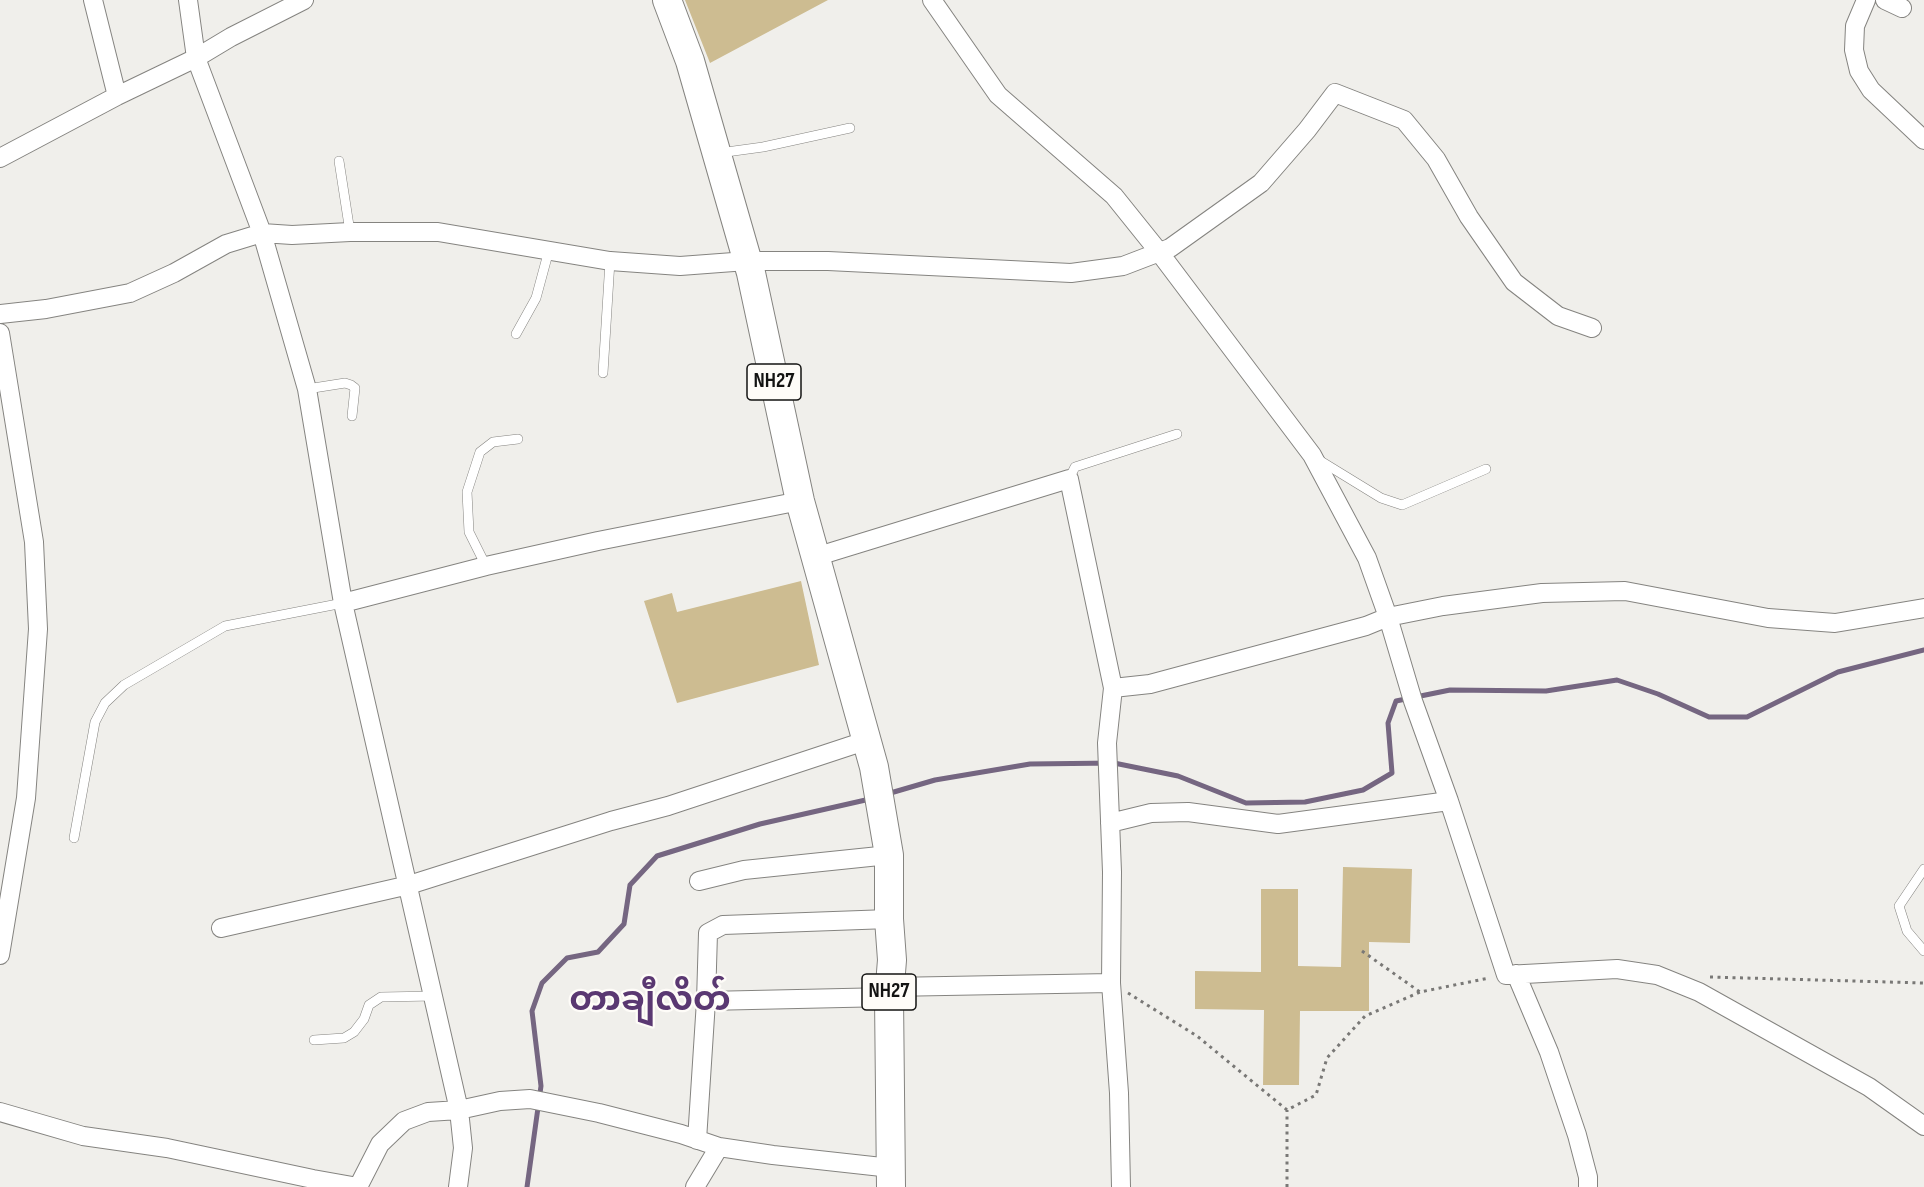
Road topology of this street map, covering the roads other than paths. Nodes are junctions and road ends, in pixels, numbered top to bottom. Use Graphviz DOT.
graph roads {
  1 [pos="93,0"];
  2 [pos="188,0"];
  3 [pos="304,0"];
  4 [pos="667,0"];
  5 [pos="932,0"];
  6 [pos="1866,0"];
  7 [pos="1885,0"];
  8 [pos="1902,8"];
  9 [pos="196,58"];
  10 [pos="117,96"];
  11 [pos="850,128"];
  12 [pos="1924,140"];
  13 [pos="716,154"];
  14 [pos="0,158"];
  15 [pos="339,161"];
  16 [pos="350,232"];
  17 [pos="262,233"];
  18 [pos="549,250"];
  19 [pos="1159,252"];
  20 [pos="610,261"];
  21 [pos="747,261"];
  22 [pos="0,314"];
  23 [pos="1592,328"];
  24 [pos="0,333"];
  25 [pos="516,334"];
  26 [pos="603,373"];
  27 [pos="307,388"];
  28 [pos="352,416"];
  29 [pos="1177,434"];
  30 [pos="518,439"];
  31 [pos="1312,455"];
  32 [pos="1486,469"];
  33 [pos="1069,479"];
  34 [pos="800,501"];
  35 [pos="815,558"];
  36 [pos="486,566"];
  37 [pos="343,603"];
  38 [pos="1924,608"];
  39 [pos="1388,617"];
  40 [pos="1113,688"];
  41 [pos="868,740"];
  42 [pos="1449,801"];
  43 [pos="1110,823"];
  44 [pos="74,838"];
  45 [pos="889,855"];
  46 [pos="1924,869"];
  47 [pos="699,881"];
  48 [pos="409,885"];
  49 [pos="889,919"];
  50 [pos="222,928"];
  51 [pos="1924,951"];
  52 [pos="0,955"];
  53 [pos="1511,974"];
  54 [pos="1111,983"];
  55 [pos="889,992"];
  56 [pos="434,996"];
  57 [pos="706,1001"];
  58 [pos="315,1040"];
  59 [pos="459,1110"];
  60 [pos="0,1112"];
  61 [pos="1924,1126"];
  62 [pos="697,1140"];
  63 [pos="719,1147"];
  64 [pos="891,1178"];
  65 [pos="458,1187"];
  66 [pos="695,1187"];
  67 [pos="1121,1187"];
  68 [pos="1588,1187"];
  1 -- 10 [label="street"];
  2 -- 9 [label="street"];
  3 -- 9 [label="street"];
  4 -- 13 [label="main road, NH27"];
  5 -- 19 [label="street"];
  6 -- 12 [label="street"];
  7 -- 8 [label="street"];
  9 -- 10 [label="street"];
  9 -- 17 [label="street"];
  10 -- 14 [label="street"];
  11 -- 13 [label="lane"];
  13 -- 21 [label="main road, NH27"];
  15 -- 16 [label="lane"];
  16 -- 17 [label="street"];
  16 -- 18 [label="street"];
  17 -- 22 [label="street"];
  17 -- 27 [label="street"];
  18 -- 20 [label="street"];
  18 -- 25 [label="lane"];
  19 -- 21 [label="street"];
  19 -- 23 [label="street"];
  19 -- 31 [label="street"];
  20 -- 21 [label="street"];
  20 -- 26 [label="lane"];
  21 -- 34 [label="main road, NH27"];
  24 -- 52 [label="street"];
  27 -- 28 [label="lane"];
  27 -- 37 [label="street"];
  29 -- 33 [label="lane"];
  30 -- 36 [label="lane"];
  31 -- 32 [label="lane"];
  31 -- 39 [label="street"];
  33 -- 35 [label="street"];
  33 -- 40 [label="street"];
  34 -- 35 [label="main road, NH27"];
  34 -- 36 [label="street"];
  35 -- 41 [label="main road, NH27"];
  36 -- 37 [label="street"];
  37 -- 44 [label="lane"];
  37 -- 48 [label="street"];
  38 -- 39 [label="street"];
  39 -- 40 [label="street"];
  39 -- 42 [label="street"];
  40 -- 43 [label="street"];
  41 -- 45 [label="main road, NH27"];
  41 -- 48 [label="street"];
  42 -- 43 [label="street"];
  42 -- 53 [label="street"];
  43 -- 54 [label="street"];
  45 -- 47 [label="street"];
  45 -- 49 [label="main road, NH27"];
  46 -- 51 [label="lane"];
  48 -- 50 [label="street"];
  48 -- 56 [label="street"];
  49 -- 55 [label="main road, NH27"];
  49 -- 57 [label="street"];
  53 -- 61 [label="street"];
  53 -- 68 [label="street"];
  54 -- 55 [label="street"];
  54 -- 67 [label="street"];
  55 -- 57 [label="street"];
  55 -- 64 [label="main road, NH27"];
  56 -- 58 [label="lane"];
  56 -- 59 [label="street"];
  57 -- 62 [label="street"];
  59 -- 60 [label="street"];
  59 -- 62 [label="street"];
  59 -- 65 [label="street"];
  62 -- 63 [label="street"];
  63 -- 64 [label="street"];
  63 -- 66 [label="street"];
}
